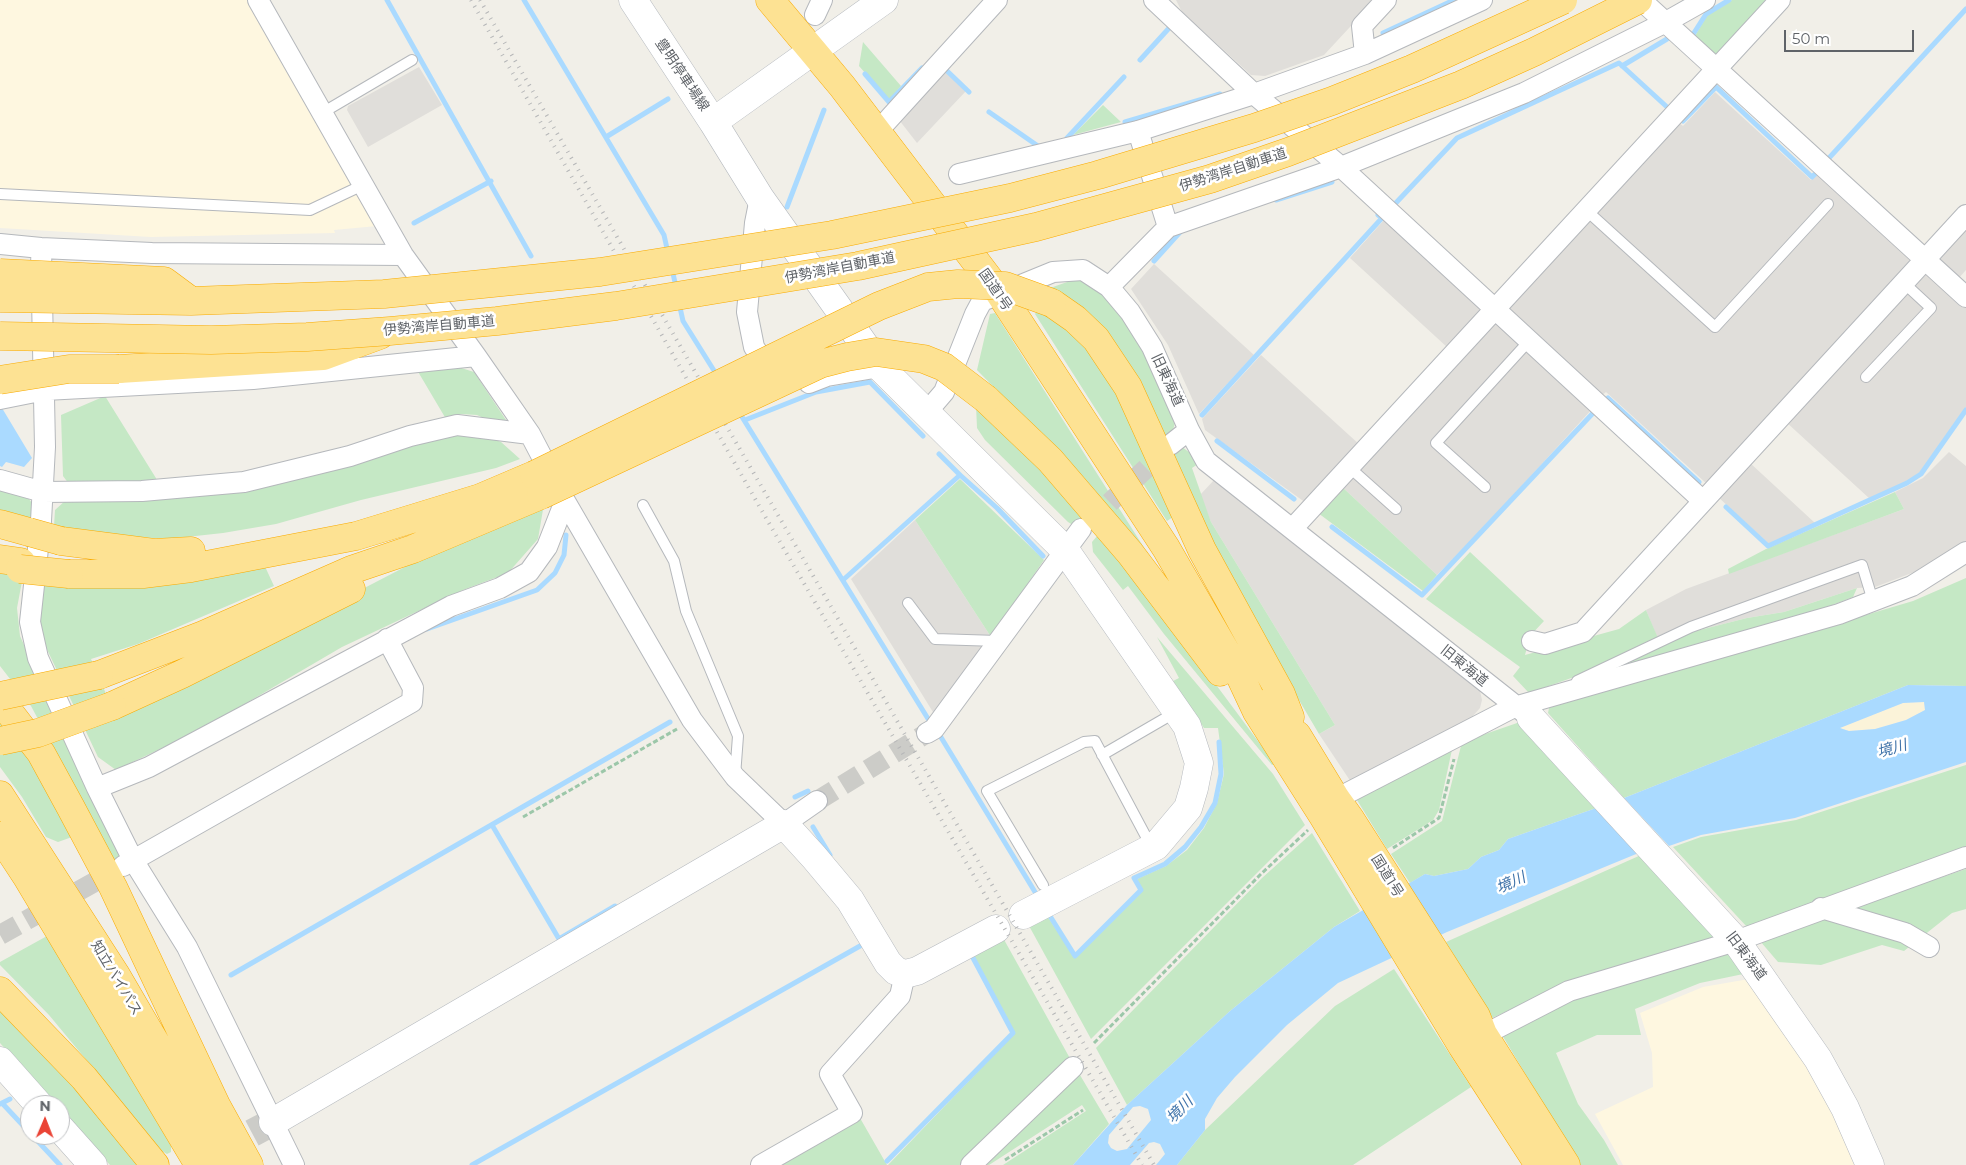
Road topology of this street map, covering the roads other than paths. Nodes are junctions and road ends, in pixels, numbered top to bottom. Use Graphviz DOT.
graph roads {
  1 [pos="258,0"];
  2 [pos="633,0"];
  3 [pos="770,0"];
  4 [pos="884,0"];
  5 [pos="997,0"];
  6 [pos="1154,0"];
  7 [pos="1386,0"];
  8 [pos="1482,0"];
  9 [pos="1564,0"];
  10 [pos="1639,0"];
  11 [pos="1705,0"];
  12 [pos="1780,0"];
  13 [pos="1666,22"];
  14 [pos="814,52"];
  15 [pos="1365,54"];
  16 [pos="412,60"];
  17 [pos="1716,70"];
  18 [pos="1254,94"];
  19 [pos="322,112"];
  20 [pos="714,122"];
  21 [pos="1138,130"];
  22 [pos="877,132"];
  23 [pos="1341,167"];
  24 [pos="959,174"];
  25 [pos="363,185"];
  26 [pos="0,194"];
  27 [pos="760,198"];
  28 [pos="1828,204"];
  29 [pos="1586,210"];
  30 [pos="1966,215"];
  31 [pos="1168,227"];
  32 [pos="0,244"];
  33 [pos="41,248"];
  34 [pos="403,255"];
  35 [pos="1925,260"];
  36 [pos="0,273"];
  37 [pos="1904,283"];
  38 [pos="1108,288"];
  39 [pos="999,292"];
  40 [pos="1966,297"];
  41 [pos="0,298"];
  42 [pos="191,300"];
  43 [pos="1494,309"];
  44 [pos="390,331"];
  45 [pos="0,336"];
  46 [pos="1529,341"];
  47 [pos="476,356"];
  48 [pos="880,367"];
  49 [pos="1866,377"];
  50 [pos="0,380"];
  51 [pos="44,390"];
  52 [pos="0,399"];
  53 [pos="926,413"];
  54 [pos="1189,430"];
  55 [pos="530,434"];
  56 [pos="1170,445"];
  57 [pos="1349,467"];
  58 [pos="0,480"];
  59 [pos="1485,487"];
  60 [pos="504,489"];
  61 [pos="547,490"];
  62 [pos="42,492"];
  63 [pos="1703,501"];
  64 [pos="643,505"];
  65 [pos="1396,509"];
  66 [pos="0,524"];
  67 [pos="1293,528"];
  68 [pos="1073,539"];
  69 [pos="413,549"];
  70 [pos="1966,552"];
  71 [pos="10,564"];
  72 [pos="1196,597"];
  73 [pos="1873,601"];
  74 [pos="908,603"];
  75 [pos="386,639"];
  76 [pos="998,641"];
  77 [pos="1532,641"];
  78 [pos="0,690"];
  79 [pos="0,698"];
  80 [pos="1526,709"];
  81 [pos="1177,711"];
  82 [pos="1257,712"];
  83 [pos="927,733"];
  84 [pos="1297,736"];
  85 [pos="0,741"];
  86 [pos="40,753"];
  87 [pos="1102,754"];
  88 [pos="735,777"];
  89 [pos="97,788"];
  90 [pos="0,795"];
  91 [pos="817,801"];
  92 [pos="1335,816"];
  93 [pos="784,824"];
  94 [pos="0,836"];
  95 [pos="1152,848"];
  96 [pos="1966,857"];
  97 [pos="128,863"];
  98 [pos="1043,885"];
  99 [pos="1821,908"];
  100 [pos="1023,915"];
  101 [pos="996,929"];
  102 [pos="1732,936"];
  103 [pos="1929,947"];
  104 [pos="905,974"];
  105 [pos="0,991"];
  106 [pos="1469,1032"];
  107 [pos="0,1061"];
  108 [pos="1073,1067"];
  109 [pos="31,1095"];
  110 [pos="273,1122"];
  111 [pos="70,1139"];
  112 [pos="94,1165"];
  113 [pos="155,1165"];
  114 [pos="199,1165"];
  115 [pos="227,1165"];
  116 [pos="250,1165"];
  117 [pos="294,1165"];
  118 [pos="761,1165"];
  119 [pos="971,1165"];
  120 [pos="1538,1165"];
  121 [pos="1566,1165"];
  122 [pos="1870,1165"];
  1 -- 19 [label="street"];
  2 -- 20 [label="street, 豊明停車場線"];
  3 -- 14 [label="highway, 国道1号"];
  4 -- 14 [label="street, 豊明停車場線"];
  5 -- 22 [label="street"];
  6 -- 18 [label="street"];
  7 -- 15 [label="street"];
  8 -- 15 [label="street"];
  9 -- 42 [label="highway, bridge"];
  10 -- 13 [label="street"];
  10 -- 44 [label="highway, 伊勢湾岸自動車道, bridge"];
  11 -- 13 [label="street"];
  12 -- 17 [label="street"];
  13 -- 17 [label="street"];
  13 -- 23 [label="street"];
  14 -- 20 [label="street, 豊明停車場線"];
  14 -- 22 [label="highway, 国道1号"];
  15 -- 18 [label="street"];
  16 -- 19 [label="lane"];
  17 -- 29 [label="street"];
  17 -- 35 [label="street"];
  18 -- 21 [label="street"];
  18 -- 23 [label="street"];
  19 -- 25 [label="street"];
  20 -- 27 [label="street"];
  21 -- 24 [label="street"];
  21 -- 31 [label="street"];
  22 -- 39 [label="highway, 国道1号"];
  23 -- 31 [label="street"];
  23 -- 43 [label="street"];
  25 -- 26 [label="lane"];
  25 -- 34 [label="street"];
  27 -- 48 [label="street"];
  27 -- 48 [label="street"];
  28 -- 29 [label="lane"];
  29 -- 43 [label="street"];
  30 -- 35 [label="street"];
  31 -- 38 [label="street"];
  32 -- 33 [label="street"];
  33 -- 34 [label="street"];
  33 -- 51 [label="street"];
  34 -- 47 [label="street"];
  35 -- 37 [label="street"];
  35 -- 40 [label="street"];
  36 -- 42 [label="highway, bridge"];
  37 -- 49 [label="lane"];
  37 -- 63 [label="street"];
  38 -- 39 [label="street, 旧東海道"];
  38 -- 54 [label="street, 旧東海道"];
  39 -- 53 [label="street, 旧東海道"];
  39 -- 72 [label="highway, 国道1号"];
  41 -- 42 [label="highway, bridge"];
  43 -- 46 [label="street"];
  43 -- 57 [label="street"];
  44 -- 45 [label="highway, 伊勢湾岸自動車道, bridge"];
  44 -- 50 [label="highway, bridge"];
  46 -- 59 [label="lane"];
  46 -- 63 [label="street"];
  47 -- 51 [label="street"];
  47 -- 55 [label="street"];
  48 -- 53 [label="street"];
  51 -- 52 [label="street"];
  51 -- 62 [label="street"];
  53 -- 68 [label="street"];
  54 -- 56 [label="street"];
  54 -- 67 [label="street, 旧東海道"];
  55 -- 61 [label="street"];
  55 -- 62 [label="street"];
  57 -- 65 [label="lane"];
  57 -- 67 [label="street"];
  58 -- 62 [label="street"];
  60 -- 61 [label="highway"];
  60 -- 66 [label="highway, bridge"];
  60 -- 71 [label="highway"];
  61 -- 69 [label="highway"];
  61 -- 75 [label="street"];
  61 -- 82 [label="highway, bridge"];
  61 -- 84 [label="highway, bridge"];
  61 -- 88 [label="street"];
  62 -- 89 [label="street"];
  63 -- 77 [label="street"];
  64 -- 88 [label="lane"];
  67 -- 80 [label="street, 旧東海道"];
  68 -- 76 [label="street"];
  68 -- 81 [label="street"];
  69 -- 79 [label="highway, bridge"];
  69 -- 85 [label="highway, bridge"];
  70 -- 73 [label="street"];
  72 -- 82 [label="highway, 国道1号"];
  72 -- 84 [label="highway, 国道1号"];
  73 -- 80 [label="street"];
  73 -- 80 [label="lane"];
  74 -- 76 [label="lane"];
  75 -- 89 [label="street"];
  75 -- 97 [label="street"];
  76 -- 83 [label="street"];
  78 -- 86 [label="highway"];
  79 -- 86 [label="highway"];
  80 -- 92 [label="street"];
  80 -- 102 [label="street, 旧東海道"];
  81 -- 87 [label="lane"];
  81 -- 95 [label="street"];
  82 -- 92 [label="highway, 国道1号"];
  84 -- 92 [label="highway, 国道1号"];
  86 -- 116 [label="highway"];
  87 -- 95 [label="lane"];
  87 -- 98 [label="lane"];
  88 -- 93 [label="street"];
  89 -- 97 [label="street"];
  90 -- 115 [label="highway, 知立バイパス"];
  91 -- 93 [label="street"];
  92 -- 106 [label="highway, 国道1号"];
  93 -- 104 [label="street"];
  93 -- 110 [label="street"];
  94 -- 114 [label="highway, 知立バイパス"];
  95 -- 100 [label="street"];
  96 -- 99 [label="street"];
  97 -- 110 [label="street"];
  99 -- 102 [label="street"];
  99 -- 103 [label="street"];
  101 -- 104 [label="street"];
  102 -- 106 [label="street"];
  102 -- 122 [label="street, 旧東海道"];
  104 -- 118 [label="street"];
  105 -- 113 [label="highway"];
  106 -- 120 [label="highway, 国道1号"];
  106 -- 121 [label="highway, 国道1号"];
  107 -- 109 [label="street"];
  108 -- 119 [label="street"];
  110 -- 117 [label="street"];
  111 -- 112 [label="street"];
}
